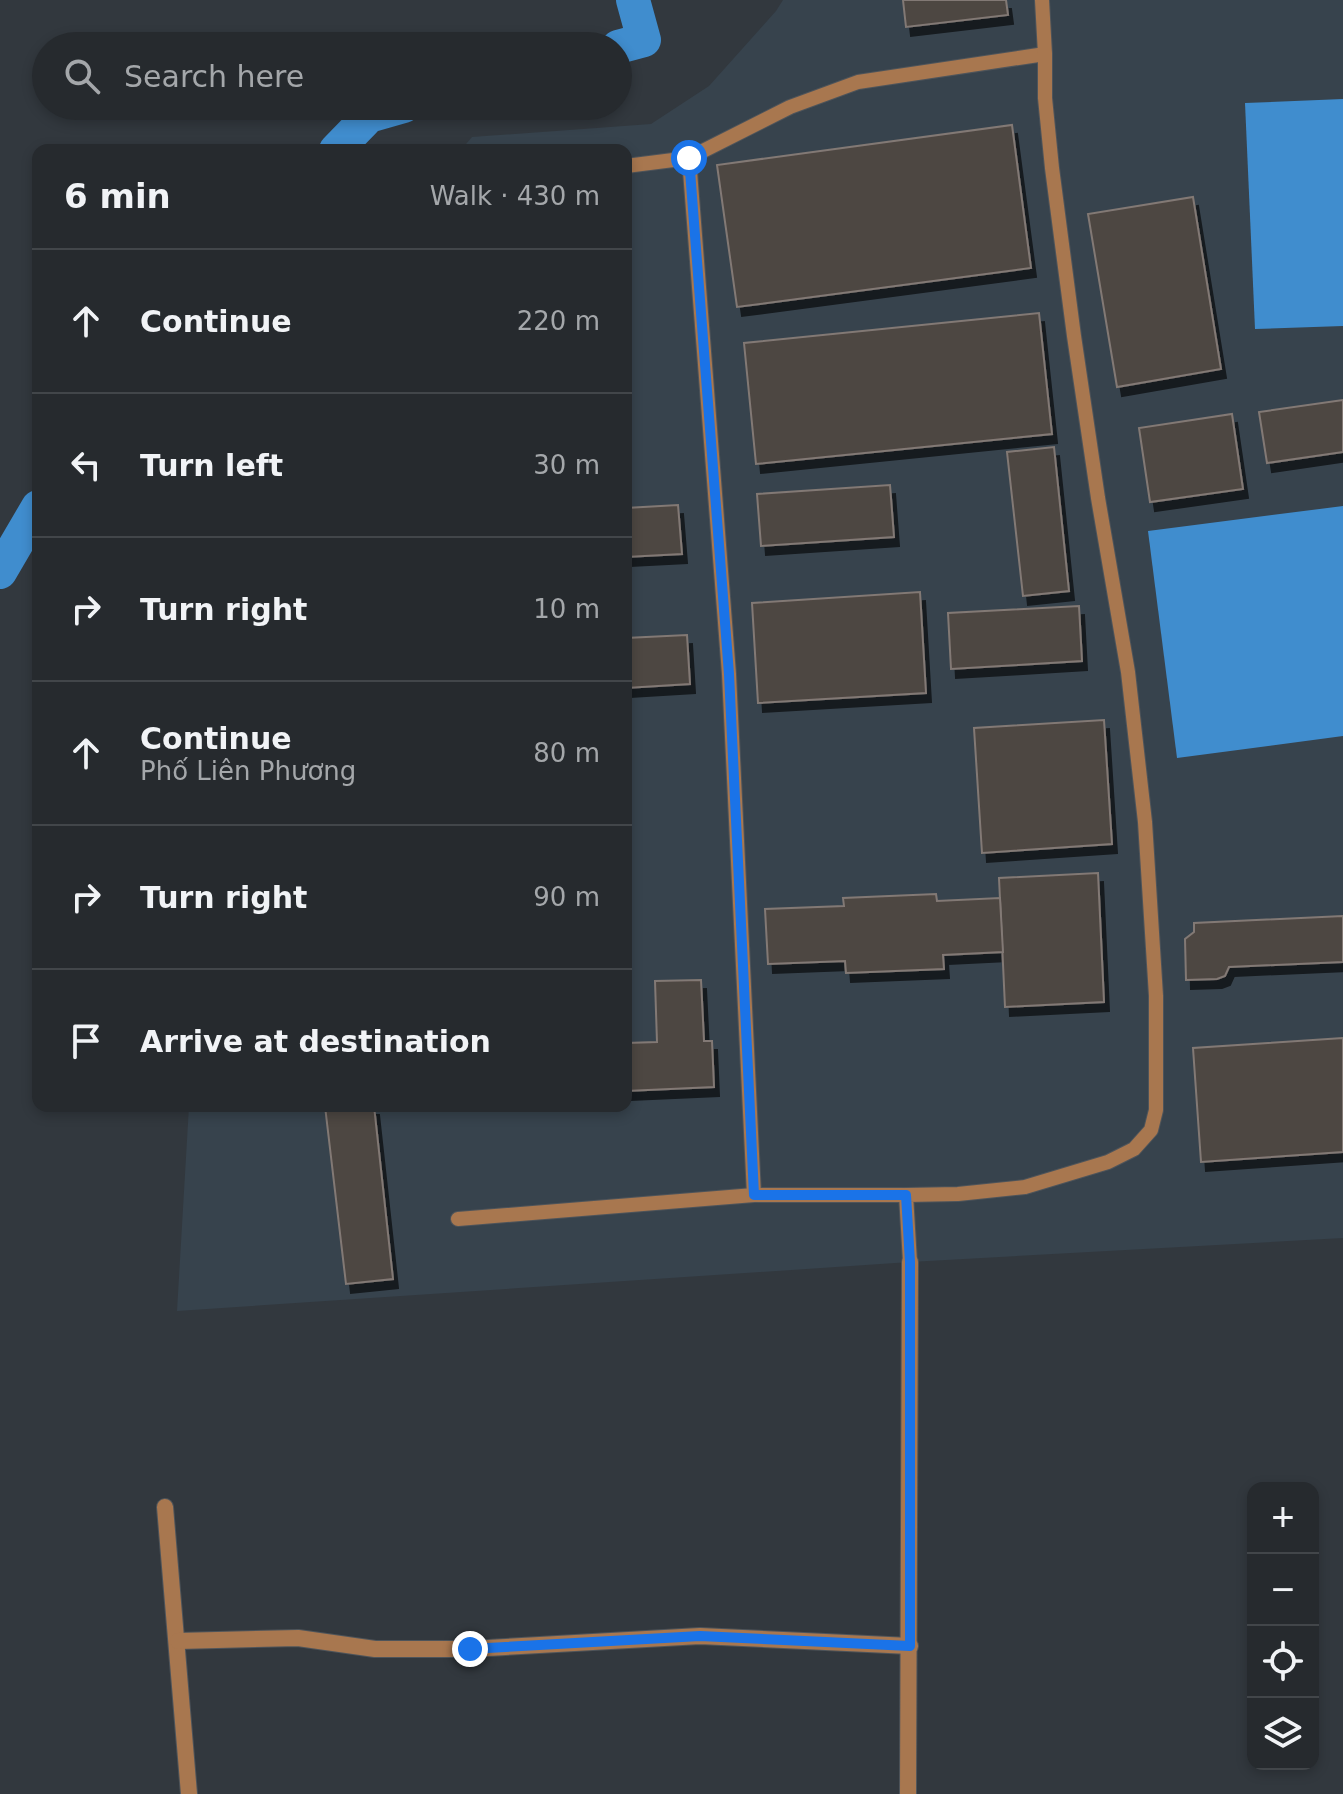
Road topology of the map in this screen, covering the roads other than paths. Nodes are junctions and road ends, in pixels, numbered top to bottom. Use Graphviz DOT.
graph roads {
  1 [pos="1042,0"];
  2 [pos="1045,54"];
  3 [pos="689,158"];
  4 [pos="632,165"];
  5 [pos="754,1195"];
  6 [pos="906,1195"];
  7 [pos="458,1219"];
  8 [pos="910,1262"];
  9 [pos="165,1507"];
  10 [pos="178,1641"];
  11 [pos="910,1646"];
  12 [pos="189,1794"];
  13 [pos="908,1794"];
  1 -- 2 [label="lane"];
  2 -- 3 [label="lane"];
  2 -- 6 [label="lane"];
  3 -- 4 [label="lane"];
  3 -- 5 [label="lane"];
  5 -- 6 [label="lane"];
  5 -- 7 [label="lane"];
  6 -- 8 [label="lane"];
  8 -- 11 [label="street"];
  9 -- 10 [label="street"];
  10 -- 11 [label="street"];
  10 -- 12 [label="street"];
  11 -- 13 [label="street"];
}
